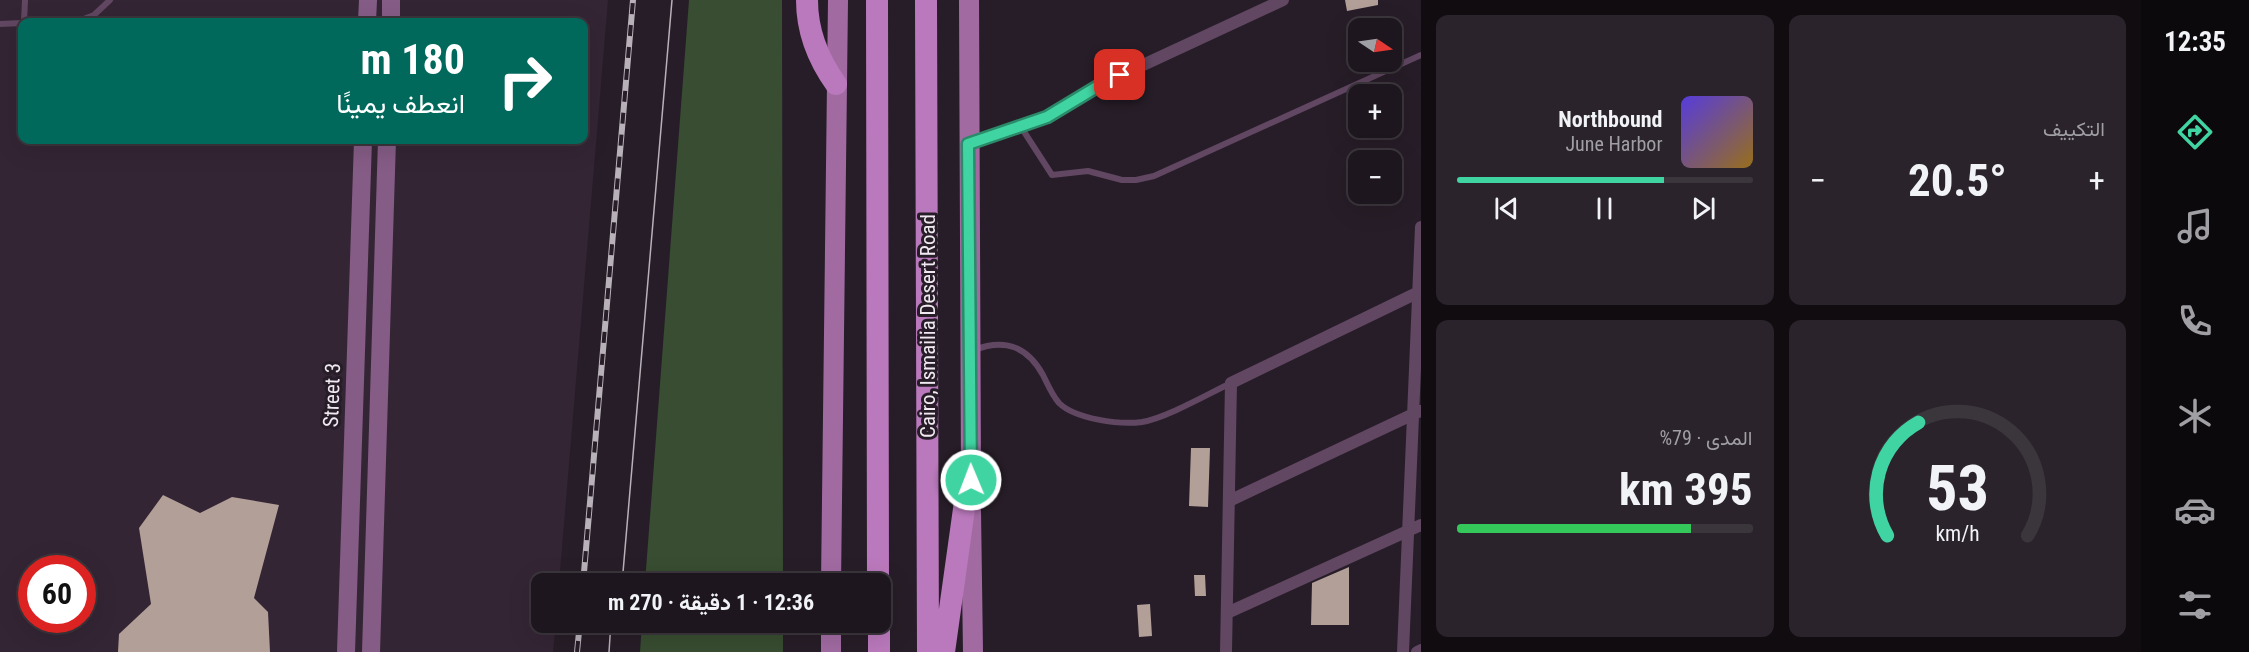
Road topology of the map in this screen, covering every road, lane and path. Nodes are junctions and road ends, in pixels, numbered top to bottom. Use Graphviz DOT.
graph roads {
  1 [pos="26,0"];
  2 [pos="110,0"];
  3 [pos="368,0"];
  4 [pos="391,0"];
  5 [pos="807,0"];
  6 [pos="838,0"];
  7 [pos="877,0"];
  8 [pos="926,0"];
  9 [pos="969,0"];
  10 [pos="1283,0"];
  11 [pos="24,18"];
  12 [pos="86,18"];
  13 [pos="367,18"];
  14 [pos="391,18"];
  15 [pos="0,23"];
  16 [pos="18,23"];
  17 [pos="1421,55"];
  18 [pos="836,84"];
  19 [pos="1021,127"];
  20 [pos="363,144"];
  21 [pos="387,144"];
  22 [pos="968,144"];
  23 [pos="1421,227"];
  24 [pos="1420,292"];
  25 [pos="969,352"];
  26 [pos="1231,383"];
  27 [pos="1417,412"];
  28 [pos="970,459"];
  29 [pos="1229,501"];
  30 [pos="1415,528"];
  31 [pos="831,573"];
  32 [pos="878,573"];
  33 [pos="1227,613"];
  34 [pos="831,633"];
  35 [pos="879,633"];
  36 [pos="1421,650"];
  37 [pos="346,652"];
  38 [pos="371,652"];
  39 [pos="831,652"];
  40 [pos="879,652"];
  41 [pos="928,652"];
  42 [pos="944,652"];
  43 [pos="973,652"];
  44 [pos="1226,652"];
  45 [pos="1403,652"];
  46 [pos="1416,652"];
  1 -- 11 [label="lane"];
  2 -- 12 [label="lane"];
  3 -- 13 [label="main road"];
  4 -- 14 [label="main road"];
  5 -- 18 [label="highway"];
  6 -- 18 [label="main road"];
  7 -- 32 [label="highway"];
  8 -- 41 [label="highway, Cairo, Ismailia Desert Road"];
  9 -- 22 [label="main road"];
  10 -- 19 [label="street"];
  15 -- 16 [label="lane"];
  17 -- 19 [label="lane"];
  18 -- 31 [label="main road"];
  19 -- 22 [label="street"];
  20 -- 37 [label="main road, Street 3"];
  21 -- 38 [label="main road"];
  22 -- 25 [label="main road"];
  23 -- 24 [label="street"];
  24 -- 26 [label="street"];
  24 -- 27 [label="street"];
  25 -- 26 [label="lane"];
  25 -- 28 [label="main road"];
  26 -- 29 [label="street"];
  27 -- 29 [label="street"];
  27 -- 30 [label="street"];
  28 -- 42 [label="highway"];
  28 -- 43 [label="main road"];
  29 -- 33 [label="street"];
  30 -- 33 [label="street"];
  30 -- 45 [label="street"];
  33 -- 44 [label="street"];
  34 -- 39 [label="main road"];
  35 -- 40 [label="highway"];
  36 -- 46 [label="street"];
}
